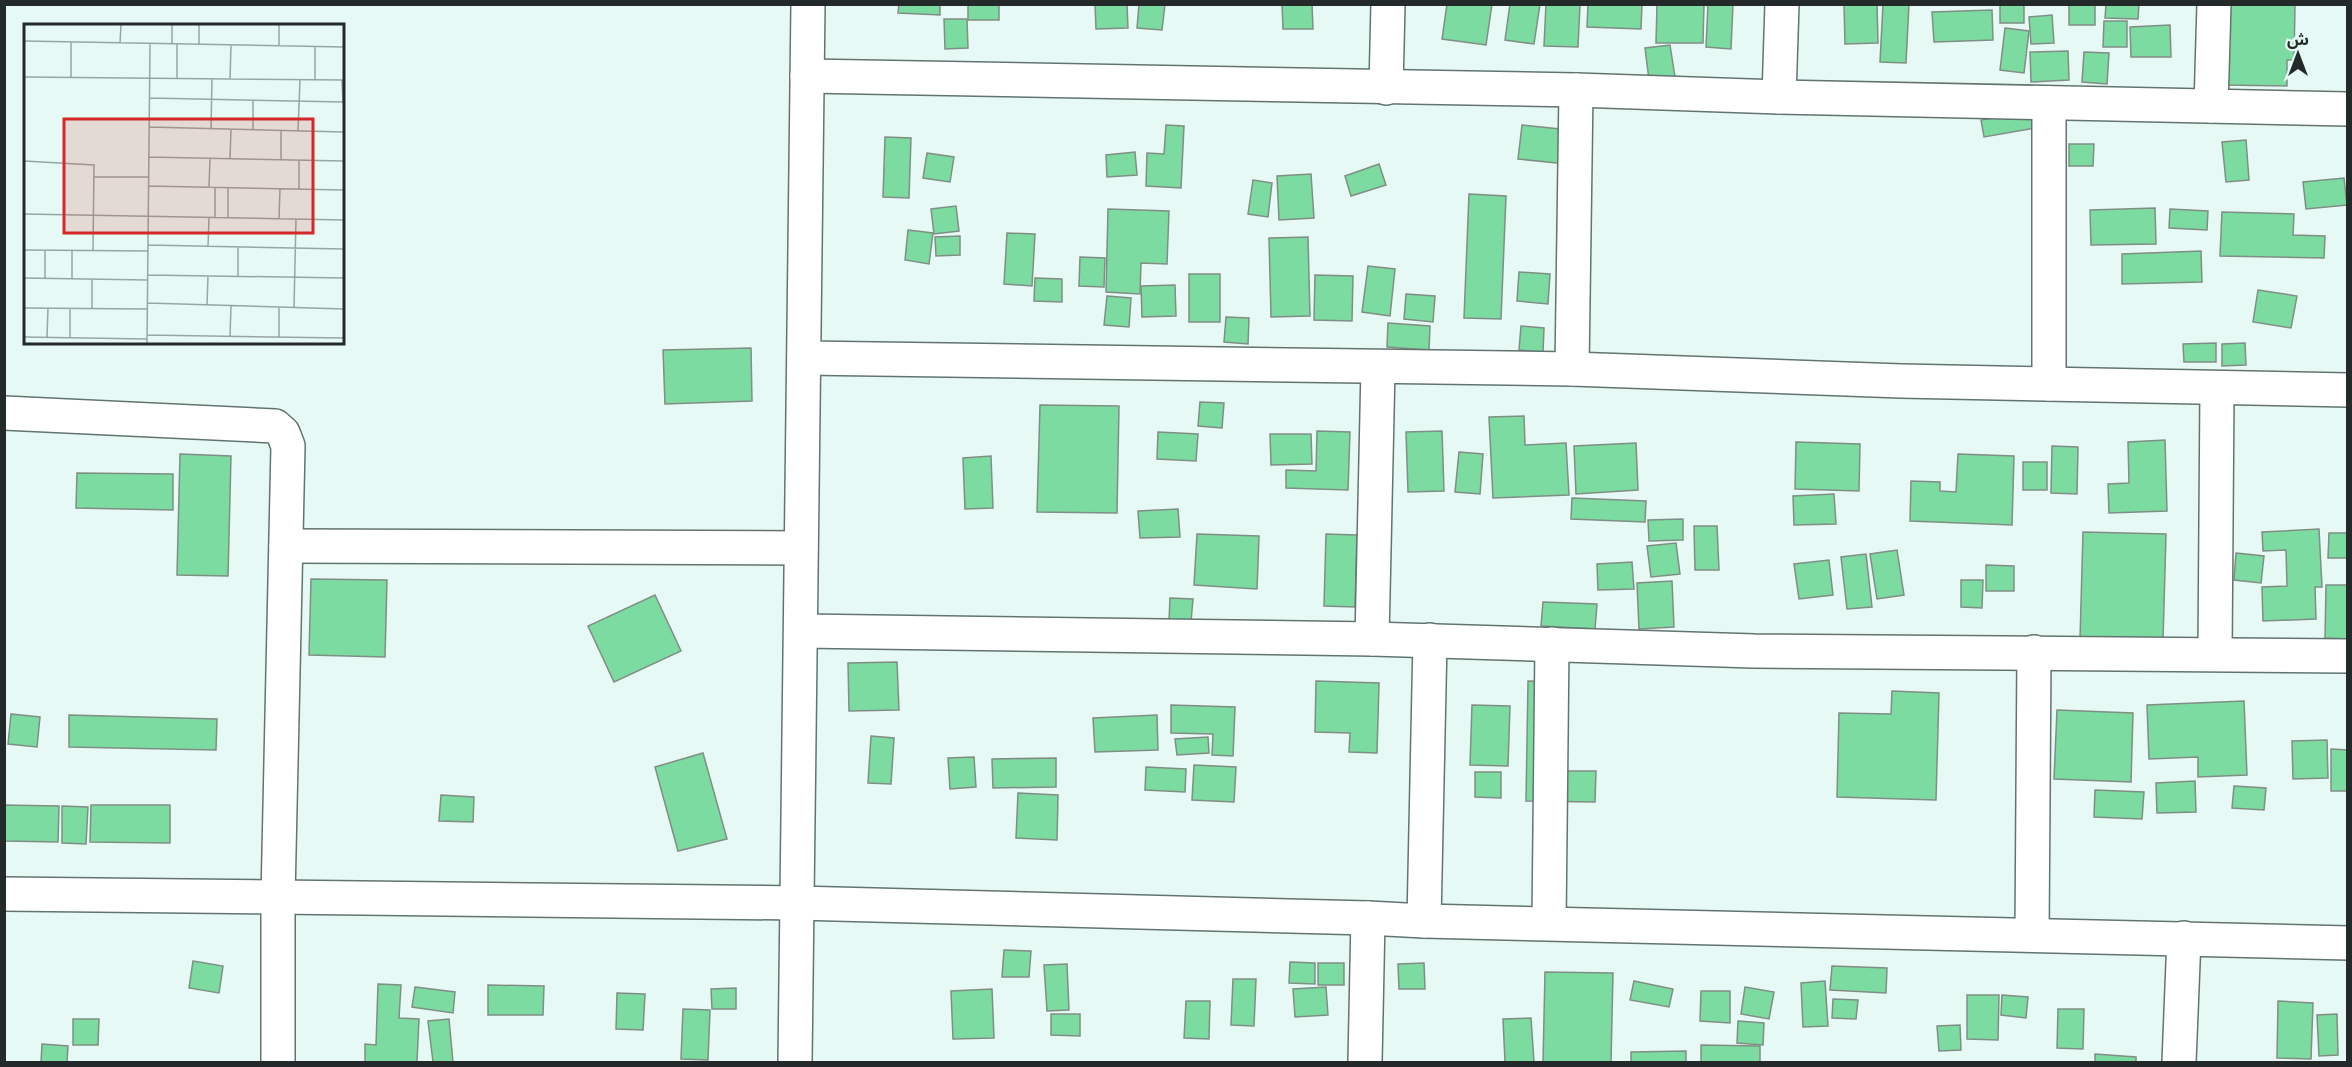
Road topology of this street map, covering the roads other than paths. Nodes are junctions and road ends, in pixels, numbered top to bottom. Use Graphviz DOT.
graph roads {
  1 [pos="808,4"];
  2 [pos="1388,4"];
  3 [pos="1782,4"];
  4 [pos="2214,4"];
  5 [pos="807,76"];
  6 [pos="1386,88"];
  7 [pos="1576,90"];
  8 [pos="1779,97"];
  9 [pos="2049,103"];
  10 [pos="2211,106"];
  11 [pos="2348,110"];
  12 [pos="804,358"];
  13 [pos="1378,368"];
  14 [pos="1572,369"];
  15 [pos="2049,384"];
  16 [pos="2217,388"];
  17 [pos="2348,390"];
  18 [pos="4,413"];
  19 [pos="286,546"];
  20 [pos="801,548"];
  21 [pos="801,632"];
  22 [pos="1372,639"];
  23 [pos="1430,640"];
  24 [pos="1552,644"];
  25 [pos="2034,652"];
  26 [pos="2215,654"];
  27 [pos="2348,656"];
  28 [pos="4,894"];
  29 [pos="278,897"];
  30 [pos="797,903"];
  31 [pos="1368,918"];
  32 [pos="1424,921"];
  33 [pos="1549,923"];
  34 [pos="2032,935"];
  35 [pos="2184,938"];
  36 [pos="2348,943"];
  37 [pos="278,1062"];
  38 [pos="795,1062"];
  39 [pos="1365,1062"];
  40 [pos="2179,1062"];
  1 -- 5 [label="street"];
  2 -- 6 [label="street"];
  3 -- 8 [label="street"];
  4 -- 10 [label="street"];
  5 -- 6 [label="street"];
  5 -- 12 [label="street"];
  6 -- 7 [label="street"];
  7 -- 8 [label="street"];
  7 -- 14 [label="street"];
  8 -- 9 [label="street"];
  9 -- 10 [label="street"];
  9 -- 15 [label="street"];
  10 -- 11 [label="street"];
  12 -- 13 [label="street"];
  12 -- 20 [label="street"];
  13 -- 14 [label="street"];
  13 -- 22 [label="street"];
  14 -- 15 [label="street"];
  15 -- 16 [label="street"];
  16 -- 17 [label="street"];
  16 -- 26 [label="street"];
  18 -- 19 [label="street"];
  19 -- 20 [label="street"];
  19 -- 29 [label="street"];
  20 -- 21 [label="street"];
  21 -- 22 [label="street"];
  21 -- 30 [label="street"];
  22 -- 23 [label="street"];
  23 -- 24 [label="street"];
  23 -- 32 [label="street"];
  24 -- 25 [label="street"];
  24 -- 33 [label="street"];
  25 -- 26 [label="street"];
  25 -- 34 [label="street"];
  26 -- 27 [label="street"];
  28 -- 29 [label="street"];
  29 -- 30 [label="street"];
  29 -- 37 [label="street"];
  30 -- 31 [label="street"];
  30 -- 38 [label="street"];
  31 -- 32 [label="street"];
  31 -- 39 [label="street"];
  32 -- 33 [label="street"];
  33 -- 34 [label="street"];
  34 -- 35 [label="street"];
  35 -- 36 [label="street"];
  35 -- 40 [label="street"];
}
